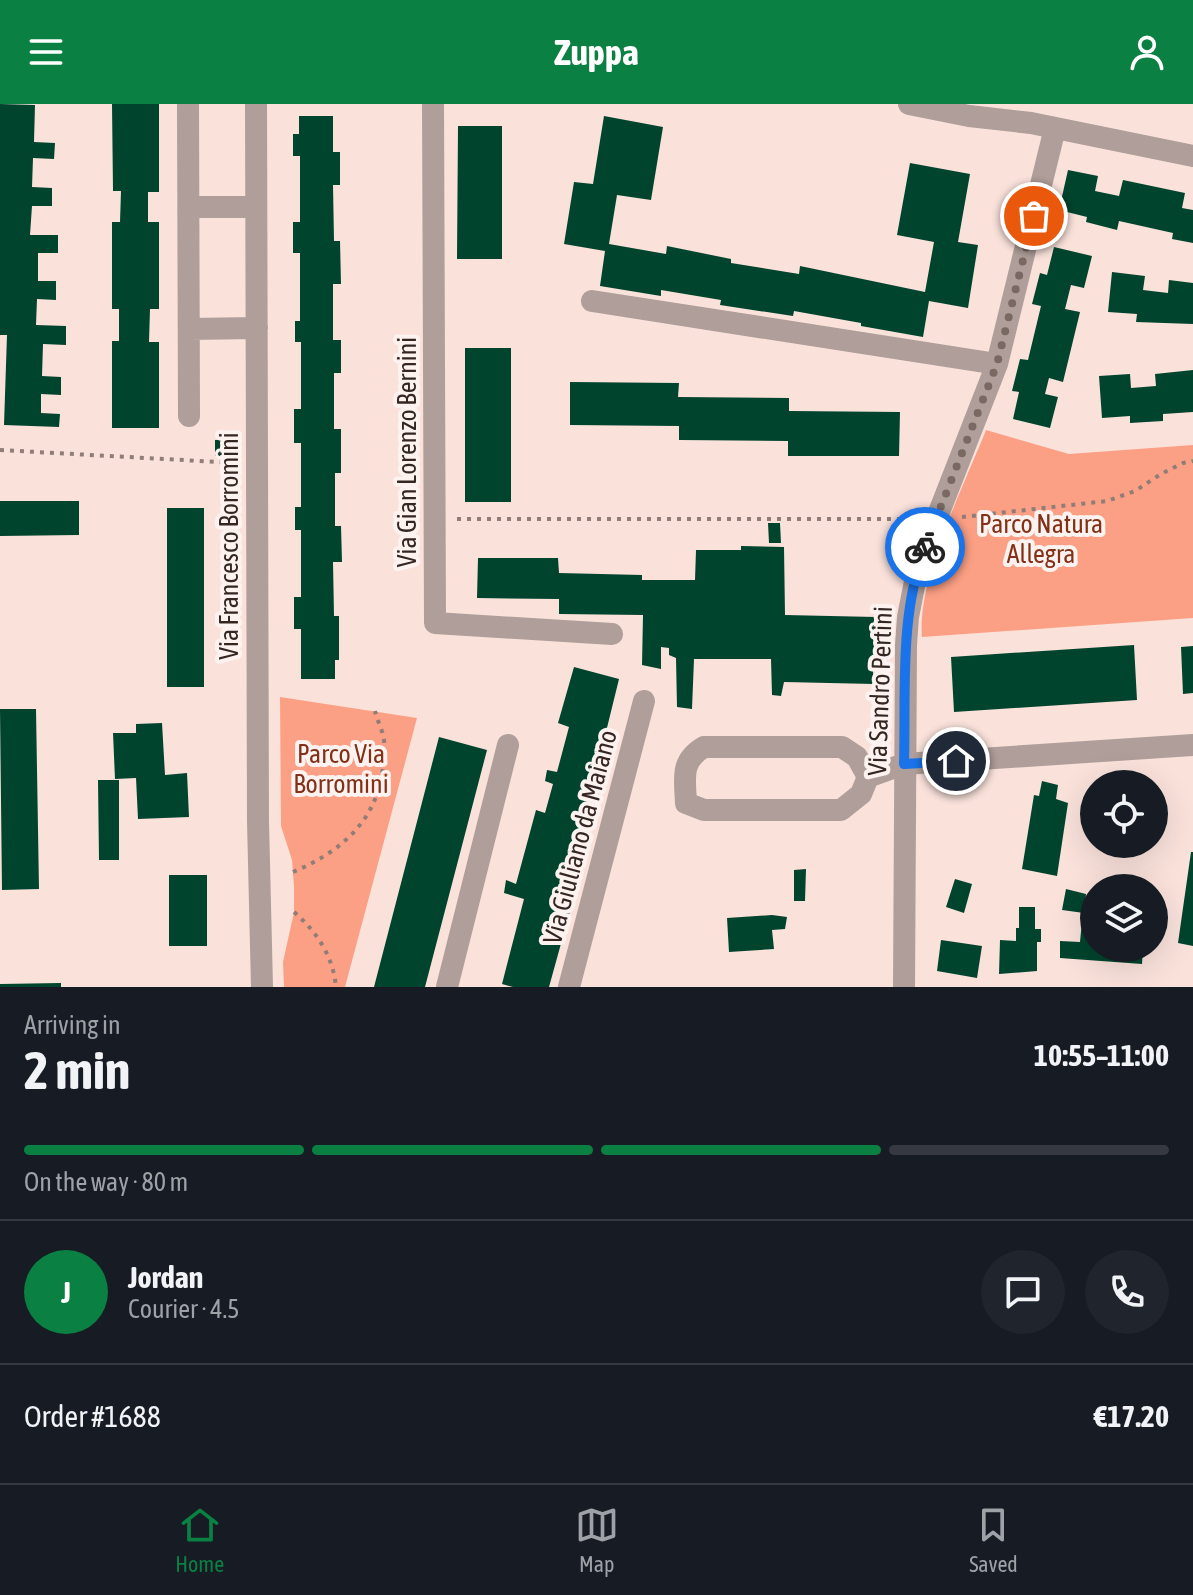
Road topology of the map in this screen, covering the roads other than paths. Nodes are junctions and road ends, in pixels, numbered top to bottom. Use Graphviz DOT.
graph roads {
  1 [pos="188,104"];
  2 [pos="256,104"];
  3 [pos="433,104"];
  4 [pos="909,104"];
  5 [pos="1055,128"];
  6 [pos="1193,156"];
  7 [pos="189,207"];
  8 [pos="256,207"];
  9 [pos="592,301"];
  10 [pos="257,328"];
  11 [pos="189,329"];
  12 [pos="997,364"];
  13 [pos="189,416"];
  14 [pos="612,634"];
  15 [pos="644,701"];
  16 [pos="508,745"];
  17 [pos="1193,745"];
  18 [pos="904,764"];
  19 [pos="868,777"];
  20 [pos="262,987"];
  21 [pos="447,987"];
  22 [pos="569,987"];
  23 [pos="904,987"];
  1 -- 7 [label="street"];
  2 -- 8 [label="street, Via Francesco Borromini"];
  3 -- 14 [label="street, Via Gian Lorenzo Bernini"];
  4 -- 5 [label="street"];
  5 -- 6 [label="street"];
  5 -- 12 [label="street, Via Sandro Pertini"];
  7 -- 8 [label="street"];
  7 -- 11 [label="street"];
  8 -- 10 [label="street, Via Francesco Borromini"];
  9 -- 12 [label="street"];
  10 -- 11 [label="street"];
  10 -- 20 [label="street, Via Francesco Borromini"];
  11 -- 13 [label="street"];
  12 -- 18 [label="street, Via Sandro Pertini"];
  15 -- 22 [label="street, Via Giuliano da Maiano"];
  16 -- 21 [label="street"];
  17 -- 18 [label="street"];
  18 -- 19 [label="street"];
  18 -- 23 [label="street, Via Sandro Pertini"];
  19 -- 19 [label="street"];
}
